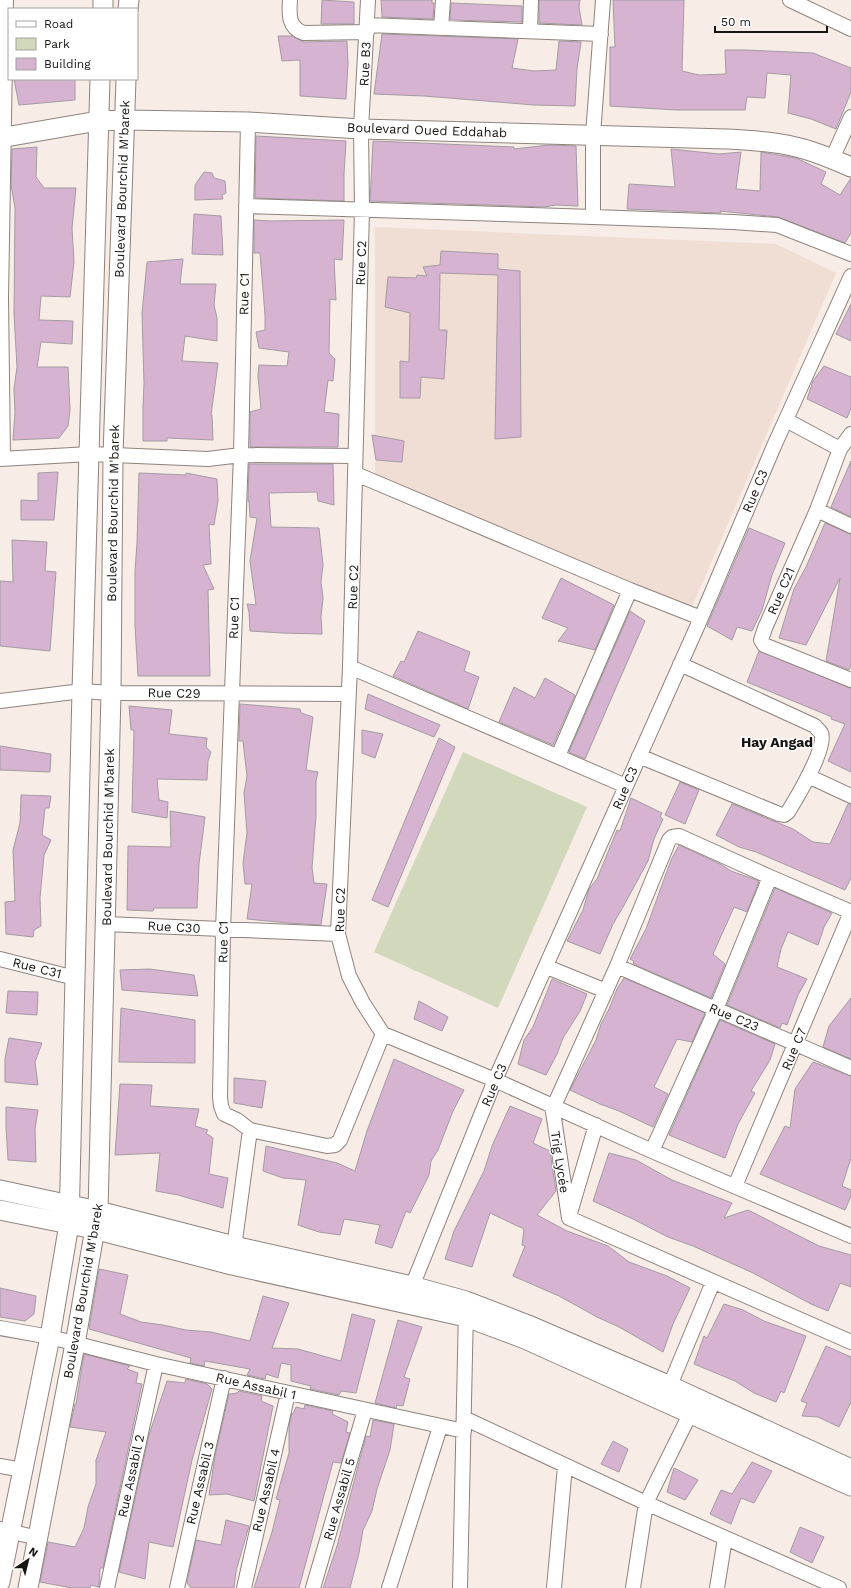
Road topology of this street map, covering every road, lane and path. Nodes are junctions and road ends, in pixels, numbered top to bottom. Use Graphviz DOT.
graph roads {
  1 [pos="6,0"];
  2 [pos="368,0"];
  3 [pos="443,0"];
  4 [pos="531,0"];
  5 [pos="603,0"];
  6 [pos="790,0"];
  7 [pos="815,5"];
  8 [pos="289,6"];
  9 [pos="367,28"];
  10 [pos="441,28"];
  11 [pos="851,29"];
  12 [pos="530,31"];
  13 [pos="601,34"];
  14 [pos="100,80"];
  15 [pos="126,80"];
  16 [pos="851,117"];
  17 [pos="124,120"];
  18 [pos="98,121"];
  19 [pos="248,122"];
  20 [pos="361,128"];
  21 [pos="594,135"];
  22 [pos="2,137"];
  23 [pos="832,159"];
  24 [pos="851,167"];
  25 [pos="246,206"];
  26 [pos="362,210"];
  27 [pos="593,217"];
  28 [pos="851,254"];
  29 [pos="851,276"];
  30 [pos="786,420"];
  31 [pos="851,434"];
  32 [pos="840,449"];
  33 [pos="90,454"];
  34 [pos="113,455"];
  35 [pos="241,455"];
  36 [pos="355,456"];
  37 [pos="1,459"];
  38 [pos="356,474"];
  39 [pos="816,510"];
  40 [pos="851,526"];
  41 [pos="630,590"];
  42 [pos="701,618"];
  43 [pos="680,664"];
  44 [pos="350,667"];
  45 [pos="851,680"];
  46 [pos="82,691"];
  47 [pos="111,693"];
  48 [pos="232,694"];
  49 [pos="349,694"];
  50 [pos="0,702"];
  51 [pos="558,756"];
  52 [pos="639,756"];
  53 [pos="808,776"];
  54 [pos="626,786"];
  55 [pos="851,796"];
  56 [pos="770,877"];
  57 [pos="851,912"];
  58 [pos="106,924"];
  59 [pos="223,930"];
  60 [pos="338,934"];
  61 [pos="105,958"];
  62 [pos="0,959"];
  63 [pos="75,959"];
  64 [pos="616,966"];
  65 [pos="547,967"];
  66 [pos="75,978"];
  67 [pos="606,991"];
  68 [pos="716,1009"];
  69 [pos="383,1034"];
  70 [pos="796,1044"];
  71 [pos="851,1068"];
  72 [pos="496,1080"];
  73 [pos="553,1105"];
  74 [pos="596,1125"];
  75 [pos="250,1130"];
  76 [pos="652,1150"];
  77 [pos="736,1186"];
  78 [pos="0,1190"];
  79 [pos="69,1205"];
  80 [pos="0,1210"];
  81 [pos="98,1211"];
  82 [pos="569,1218"];
  83 [pos="69,1224"];
  84 [pos="94,1229"];
  85 [pos="850,1234"];
  86 [pos="234,1246"];
  87 [pos="232,1265"];
  88 [pos="713,1282"];
  89 [pos="409,1295"];
  90 [pos="466,1309"];
  91 [pos="0,1328"];
  92 [pos="50,1337"];
  93 [pos="851,1342"];
  94 [pos="75,1344"];
  95 [pos="156,1364"];
  96 [pos="224,1378"];
  97 [pos="288,1393"];
  98 [pos="667,1393"];
  99 [pos="694,1406"];
  100 [pos="365,1410"];
  101 [pos="464,1424"];
  102 [pos="440,1427"];
  103 [pos="0,1466"];
  104 [pos="565,1466"];
  105 [pos="851,1469"];
  106 [pos="22,1470"];
  107 [pos="851,1486"];
  108 [pos="646,1502"];
  109 [pos="5,1530"];
  110 [pos="38,1538"];
  111 [pos="725,1538"];
  112 [pos="0,1582"];
  113 [pos="28,1588"];
  114 [pos="107,1588"];
  115 [pos="177,1588"];
  116 [pos="244,1588"];
  117 [pos="313,1588"];
  118 [pos="389,1588"];
  119 [pos="460,1588"];
  120 [pos="554,1588"];
  121 [pos="632,1588"];
  122 [pos="717,1588"];
  123 [pos="839,1588"];
  1 -- 22 [label="street"];
  2 -- 9 [label="street, Rue B3"];
  3 -- 10 [label="street"];
  4 -- 12 [label="street"];
  5 -- 13 [label="street"];
  6 -- 7 [label="street"];
  7 -- 11 [label="street"];
  8 -- 9 [label="street"];
  9 -- 10 [label="street"];
  9 -- 20 [label="street, Rue B3"];
  10 -- 12 [label="street"];
  12 -- 13 [label="street"];
  13 -- 21 [label="street"];
  14 -- 18 [label="main road, Boulevard Bourchid M'barek"];
  15 -- 17 [label="main road, Boulevard Bourchid M'barek"];
  16 -- 23 [label="street"];
  17 -- 18 [label="main road, Boulevard Oued Eddahab"];
  17 -- 19 [label="main road, Boulevard Oued Eddahab"];
  17 -- 34 [label="main road, Boulevard Bourchid M'barek"];
  18 -- 22 [label="main road, Boulevard Oued Eddahab"];
  18 -- 33 [label="main road, Boulevard Bourchid M'barek"];
  19 -- 20 [label="main road, Boulevard Oued Eddahab"];
  19 -- 25 [label="street, Rue C1"];
  20 -- 21 [label="main road, Boulevard Oued Eddahab"];
  20 -- 26 [label="street, Rue C2"];
  21 -- 23 [label="main road, Boulevard Oued Eddahab"];
  21 -- 27 [label="street"];
  22 -- 37 [label="street"];
  23 -- 24 [label="main road, Boulevard Oued Eddahab"];
  25 -- 26 [label="street"];
  25 -- 35 [label="street, Rue C1"];
  26 -- 27 [label="street"];
  26 -- 36 [label="street, Rue C2"];
  27 -- 28 [label="street"];
  29 -- 30 [label="street, Rue C3"];
  30 -- 32 [label="street"];
  30 -- 42 [label="street, Rue C3"];
  31 -- 32 [label="street, Rue C21"];
  32 -- 39 [label="street, Rue C21"];
  33 -- 34 [label="street"];
  33 -- 37 [label="street"];
  33 -- 46 [label="main road, Boulevard Bourchid M'barek"];
  34 -- 35 [label="street"];
  34 -- 47 [label="main road, Boulevard Bourchid M'barek"];
  35 -- 36 [label="street"];
  35 -- 48 [label="street, Rue C1"];
  36 -- 38 [label="street, Rue C2"];
  38 -- 41 [label="street"];
  38 -- 44 [label="street, Rue C2"];
  39 -- 40 [label="street"];
  39 -- 45 [label="street, Rue C21"];
  41 -- 42 [label="street"];
  41 -- 51 [label="street"];
  42 -- 43 [label="street, Rue C3"];
  43 -- 52 [label="street, Rue C3"];
  43 -- 53 [label="street"];
  44 -- 49 [label="street, Rue C2"];
  44 -- 51 [label="street"];
  46 -- 47 [label="street, Rue C29"];
  46 -- 50 [label="street, Rue C29"];
  46 -- 63 [label="main road, Boulevard Bourchid M'barek"];
  47 -- 48 [label="street, Rue C29"];
  47 -- 58 [label="main road, Boulevard Bourchid M'barek"];
  48 -- 49 [label="street, Rue C29"];
  48 -- 59 [label="street, Rue C1"];
  49 -- 60 [label="street, Rue C2"];
  51 -- 54 [label="street"];
  52 -- 53 [label="street"];
  52 -- 54 [label="street, Rue C3"];
  53 -- 55 [label="street"];
  54 -- 65 [label="street, Rue C3"];
  56 -- 57 [label="street"];
  56 -- 64 [label="street"];
  56 -- 68 [label="street"];
  57 -- 70 [label="street, Rue C7"];
  58 -- 59 [label="street, Rue C30"];
  58 -- 61 [label="main road, Boulevard Bourchid M'barek"];
  59 -- 60 [label="street, Rue C30"];
  59 -- 75 [label="street, Rue C1"];
  60 -- 69 [label="street, Rue C2"];
  61 -- 63 [label="main road"];
  61 -- 81 [label="main road, Boulevard Bourchid M'barek"];
  62 -- 66 [label="street, Rue C31"];
  63 -- 66 [label="main road, Boulevard Bourchid M'barek"];
  64 -- 67 [label="street"];
  64 -- 68 [label="street, Rue C23"];
  65 -- 67 [label="street"];
  65 -- 72 [label="street, Rue C3"];
  66 -- 79 [label="main road, Boulevard Bourchid M'barek"];
  67 -- 73 [label="street"];
  68 -- 70 [label="street, Rue C23"];
  68 -- 76 [label="street"];
  69 -- 72 [label="street"];
  69 -- 75 [label="street"];
  70 -- 71 [label="street, Rue C23"];
  70 -- 77 [label="street, Rue C7"];
  72 -- 73 [label="street"];
  72 -- 89 [label="street, Rue C3"];
  73 -- 74 [label="street"];
  73 -- 82 [label="street, Trig Lycée"];
  74 -- 76 [label="street"];
  74 -- 82 [label="street"];
  75 -- 86 [label="street"];
  76 -- 77 [label="street"];
  77 -- 85 [label="street"];
  78 -- 79 [label="main road"];
  79 -- 81 [label="main road"];
  79 -- 83 [label="main road, Boulevard Bourchid M'barek"];
  80 -- 83 [label="main road"];
  81 -- 84 [label="main road, Boulevard Bourchid M'barek"];
  81 -- 86 [label="main road"];
  82 -- 88 [label="street"];
  83 -- 84 [label="main road"];
  83 -- 92 [label="main road, Boulevard Bourchid M'barek"];
  84 -- 87 [label="main road"];
  84 -- 94 [label="main road, Boulevard Bourchid M'barek"];
  86 -- 87 [label="street"];
  86 -- 89 [label="main road"];
  87 -- 89 [label="main road"];
  88 -- 93 [label="street"];
  88 -- 98 [label="street"];
  89 -- 90 [label="main road"];
  90 -- 98 [label="main road"];
  90 -- 101 [label="street"];
  91 -- 92 [label="street, Rue Assabil 1"];
  92 -- 94 [label="street, Rue Assabil 1"];
  92 -- 106 [label="main road, Boulevard Bourchid M'barek"];
  94 -- 95 [label="street, Rue Assabil 1"];
  94 -- 110 [label="main road, Boulevard Bourchid M'barek"];
  95 -- 96 [label="street, Rue Assabil 1"];
  95 -- 114 [label="street, Rue Assabil 2"];
  96 -- 97 [label="street, Rue Assabil 1"];
  96 -- 115 [label="street, Rue Assabil 3"];
  97 -- 100 [label="street, Rue Assabil 1"];
  97 -- 116 [label="street, Rue Assabil 4"];
  98 -- 99 [label="main road"];
  99 -- 105 [label="main road"];
  99 -- 107 [label="main road"];
  99 -- 108 [label="street"];
  100 -- 102 [label="street, Rue Assabil 1"];
  100 -- 117 [label="street, Rue Assabil 5"];
  101 -- 102 [label="street, Rue Assabil 1"];
  101 -- 104 [label="street, Rue Assabil 1"];
  101 -- 119 [label="street"];
  102 -- 118 [label="street"];
  103 -- 106 [label="street"];
  104 -- 108 [label="street, Rue Assabil 1"];
  104 -- 120 [label="street"];
  106 -- 109 [label="main road, Boulevard Bourchid M'barek"];
  108 -- 111 [label="street, Rue Assabil 1"];
  108 -- 121 [label="street"];
  109 -- 110 [label="street"];
  109 -- 112 [label="main road, Boulevard Bourchid M'barek"];
  110 -- 113 [label="main road, Boulevard Bourchid M'barek"];
  111 -- 122 [label="street"];
  111 -- 123 [label="street, Rue Assabil 1"];
}
